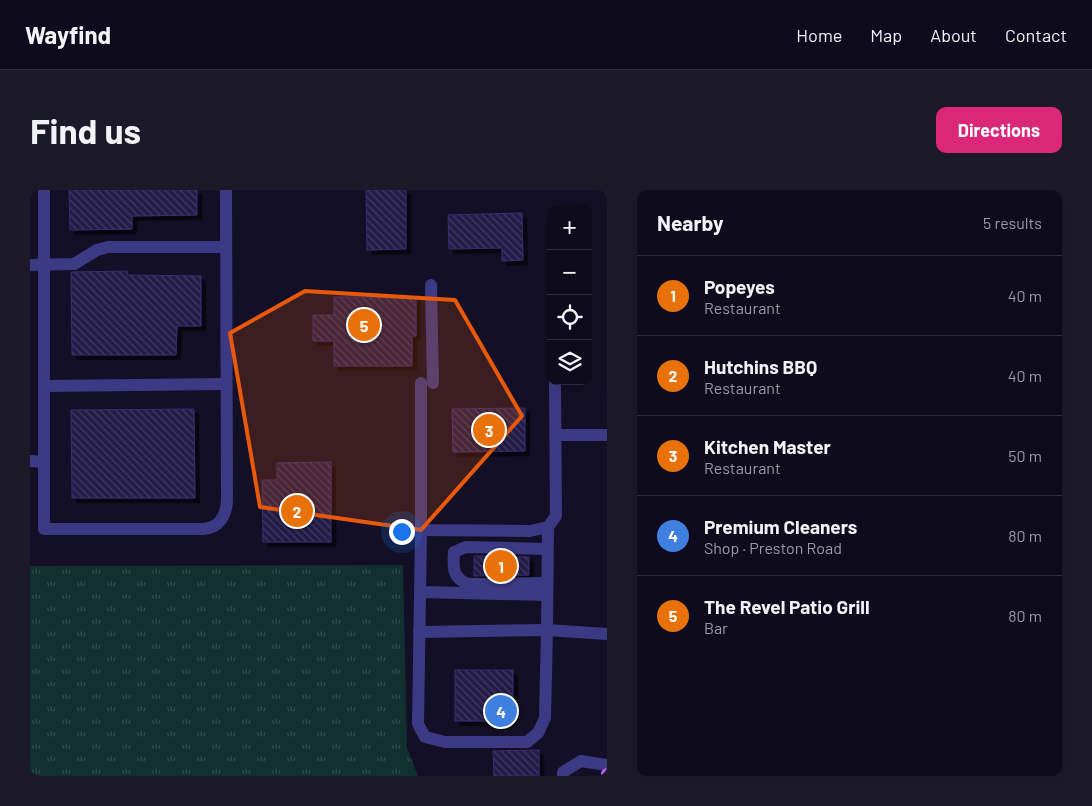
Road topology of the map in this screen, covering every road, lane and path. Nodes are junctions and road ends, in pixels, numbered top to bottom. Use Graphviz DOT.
graph roads {
  1 [pos="44,190"];
  2 [pos="226,190"];
  3 [pos="226,247"];
  4 [pos="30,265"];
  5 [pos="45,265"];
  6 [pos="431,284"];
  7 [pos="226,384"];
  8 [pos="555,385"];
  9 [pos="44,386"];
  10 [pos="556,435"];
  11 [pos="607,435"];
  12 [pos="30,461"];
  13 [pos="44,462"];
  14 [pos="548,527"];
  15 [pos="421,530"];
  16 [pos="547,549"];
  17 [pos="547,589"];
  18 [pos="420,592"];
  19 [pos="547,630"];
  20 [pos="419,632"];
  21 [pos="607,634"];
  22 [pos="607,765"];
  23 [pos="563,776"];
  1 -- 5 [label="lane"];
  2 -- 3 [label="lane"];
  3 -- 5 [label="lane"];
  3 -- 7 [label="lane"];
  4 -- 5 [label="lane"];
  5 -- 9 [label="lane"];
  6 -- 15 [label="lane"];
  7 -- 9 [label="lane"];
  7 -- 13 [label="lane"];
  8 -- 10 [label="lane"];
  9 -- 13 [label="lane"];
  10 -- 11 [label="lane"];
  10 -- 14 [label="lane"];
  12 -- 13 [label="lane"];
  14 -- 15 [label="lane"];
  14 -- 16 [label="lane"];
  15 -- 18 [label="lane"];
  16 -- 17 [label="lane"];
  16 -- 17 [label="lane"];
  17 -- 18 [label="lane"];
  17 -- 19 [label="lane"];
  18 -- 20 [label="lane"];
  19 -- 20 [label="lane"];
  19 -- 20 [label="lane"];
  19 -- 21 [label="lane"];
  22 -- 23 [label="lane"];
}
